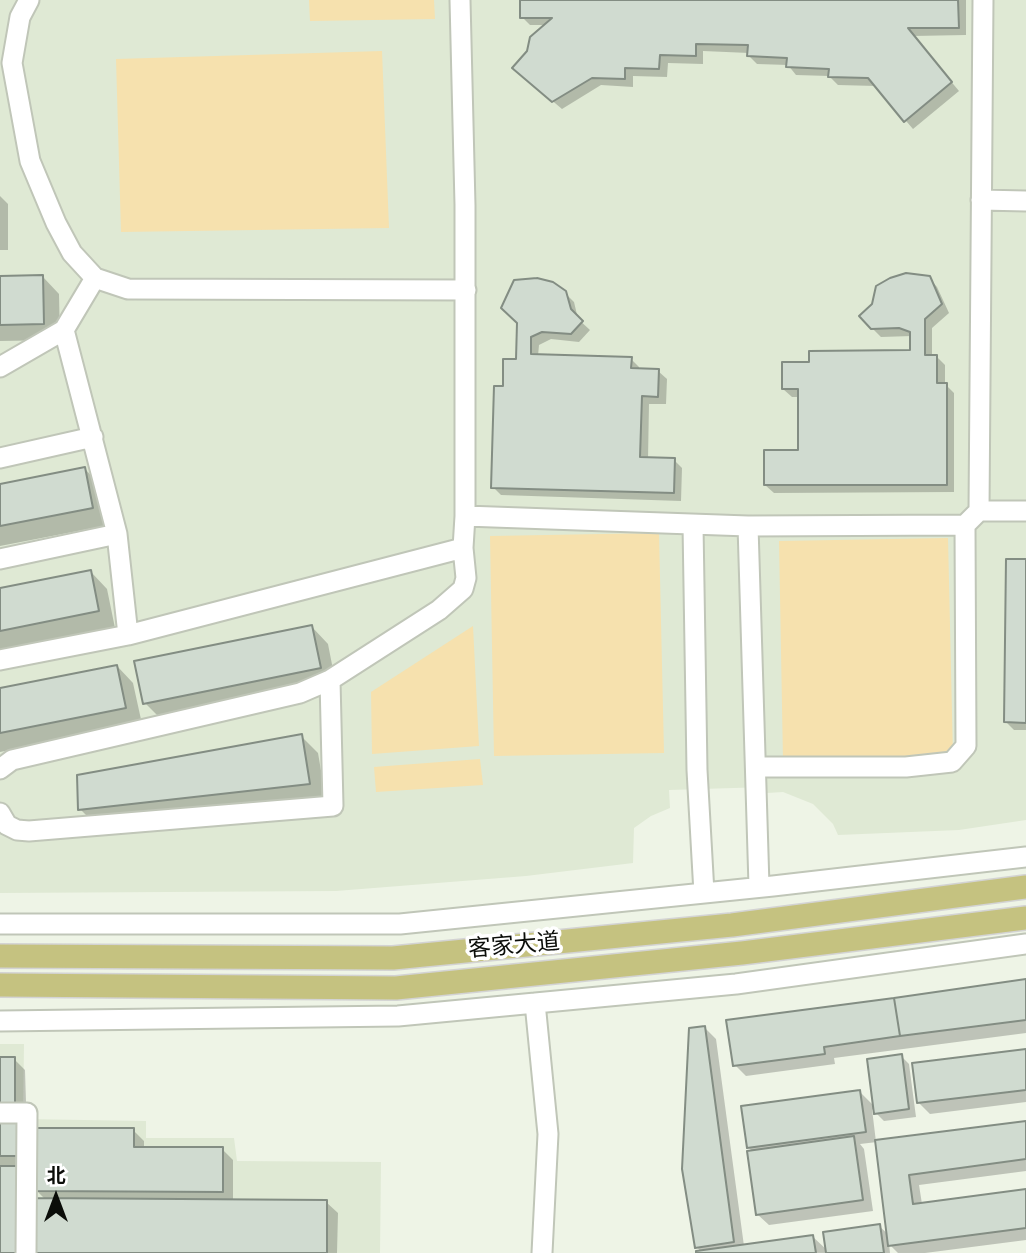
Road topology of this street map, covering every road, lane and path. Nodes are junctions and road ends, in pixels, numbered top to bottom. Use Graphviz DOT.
graph roads {
  1 [pos="29,0"];
  2 [pos="460,0"];
  3 [pos="984,0"];
  4 [pos="6,62"];
  5 [pos="981,200"];
  6 [pos="1026,201"];
  7 [pos="95,278"];
  8 [pos="466,290"];
  9 [pos="64,330"];
  10 [pos="0,367"];
  11 [pos="93,437"];
  12 [pos="0,458"];
  13 [pos="979,511"];
  14 [pos="1026,511"];
  15 [pos="465,516"];
  16 [pos="693,525"];
  17 [pos="965,525"];
  18 [pos="748,526"];
  19 [pos="117,534"];
  20 [pos="463,548"];
  21 [pos="0,559"];
  22 [pos="128,635"];
  23 [pos="0,660"];
  24 [pos="330,680"];
  25 [pos="757,767"];
  26 [pos="0,769"];
  27 [pos="0,813"];
  28 [pos="1026,857"];
  29 [pos="759,886"];
  30 [pos="1026,887"];
  31 [pos="704,893"];
  32 [pos="1026,918"];
  33 [pos="0,924"];
  34 [pos="1026,944"];
  35 [pos="0,956"];
  36 [pos="0,985"];
  37 [pos="535,1003"];
  38 [pos="0,1021"];
  39 [pos="0,1113"];
  40 [pos="26,1253"];
  41 [pos="542,1253"];
  1 -- 4 [label="street"];
  2 -- 8 [label="street"];
  3 -- 5 [label="street"];
  4 -- 7 [label="street"];
  5 -- 6 [label="street"];
  5 -- 13 [label="street"];
  7 -- 8 [label="street"];
  7 -- 9 [label="street"];
  8 -- 15 [label="street"];
  9 -- 10 [label="street"];
  9 -- 11 [label="street"];
  11 -- 12 [label="street"];
  11 -- 19 [label="street"];
  13 -- 14 [label="street"];
  13 -- 17 [label="street"];
  15 -- 16 [label="street"];
  15 -- 20 [label="street"];
  16 -- 18 [label="street"];
  16 -- 31 [label="street"];
  17 -- 18 [label="street"];
  17 -- 25 [label="street"];
  18 -- 25 [label="street"];
  19 -- 21 [label="street"];
  19 -- 22 [label="street"];
  20 -- 22 [label="street"];
  20 -- 24 [label="street"];
  22 -- 23 [label="street"];
  24 -- 26 [label="street"];
  24 -- 27 [label="street"];
  25 -- 29 [label="street"];
  28 -- 29 [label="street"];
  29 -- 31 [label="street"];
  30 -- 35 [label="main road, 客家大道"];
  31 -- 33 [label="street"];
  32 -- 36 [label="main road, 客家大道"];
  34 -- 37 [label="street"];
  37 -- 38 [label="street"];
  37 -- 41 [label="street"];
  39 -- 40 [label="street"];
}
